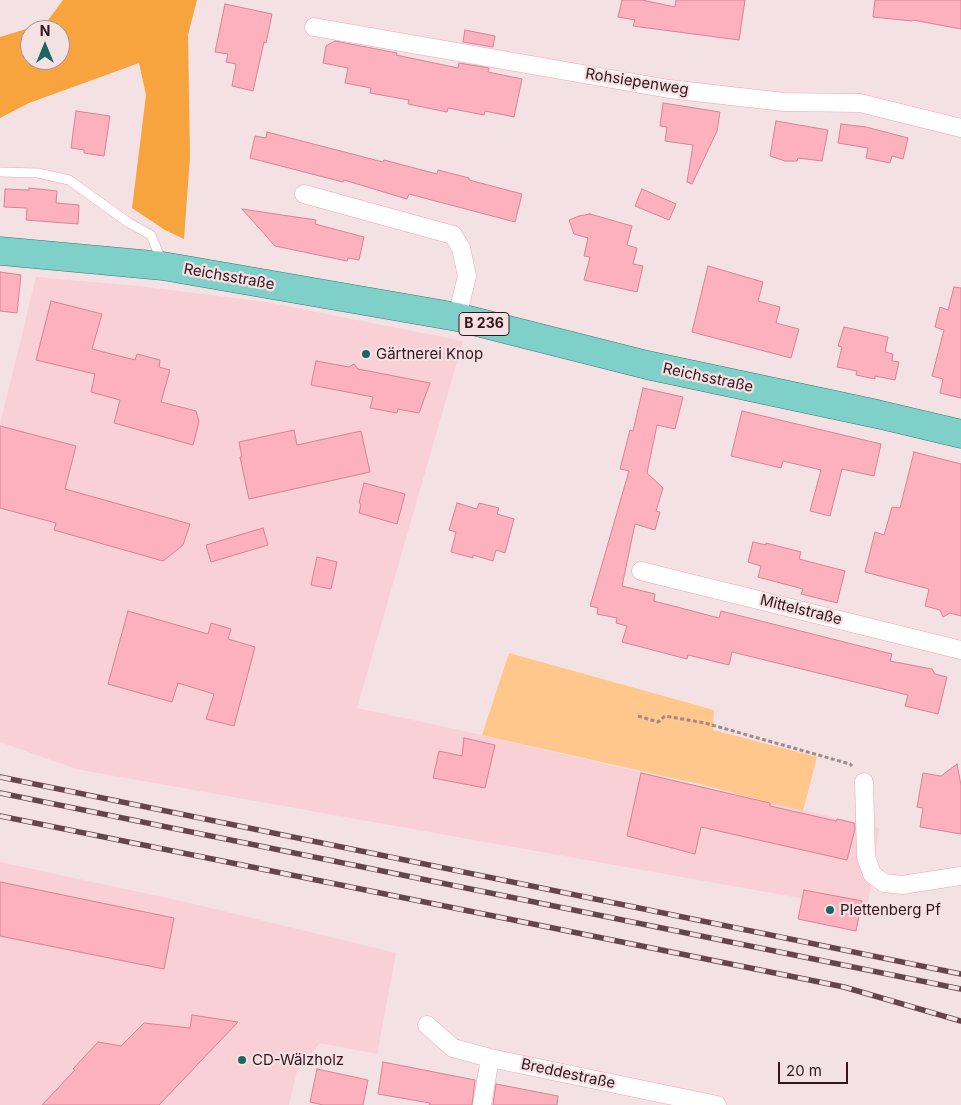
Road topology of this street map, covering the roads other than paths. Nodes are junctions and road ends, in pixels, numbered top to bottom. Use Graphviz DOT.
graph roads {
  1 [pos="314,26"];
  2 [pos="961,128"];
  3 [pos="0,172"];
  4 [pos="304,194"];
  5 [pos="0,251"];
  6 [pos="163,266"];
  7 [pos="457,317"];
  8 [pos="961,434"];
  9 [pos="640,571"];
  10 [pos="961,650"];
  11 [pos="864,782"];
  12 [pos="961,876"];
  13 [pos="427,1025"];
  14 [pos="490,1058"];
  15 [pos="482,1105"];
  16 [pos="717,1105"];
  1 -- 2 [label="street, Rohsiepenweg"];
  3 -- 6 [label="lane"];
  4 -- 7 [label="street"];
  5 -- 6 [label="main road, Reichsstraße / B 236"];
  6 -- 7 [label="main road, Reichsstraße / B 236"];
  7 -- 8 [label="main road, Reichsstraße / B 236"];
  9 -- 10 [label="street, Mittelstraße"];
  11 -- 12 [label="street"];
  13 -- 14 [label="street, Breddestraße"];
  14 -- 15 [label="street"];
  14 -- 16 [label="street, Breddestraße"];
}
